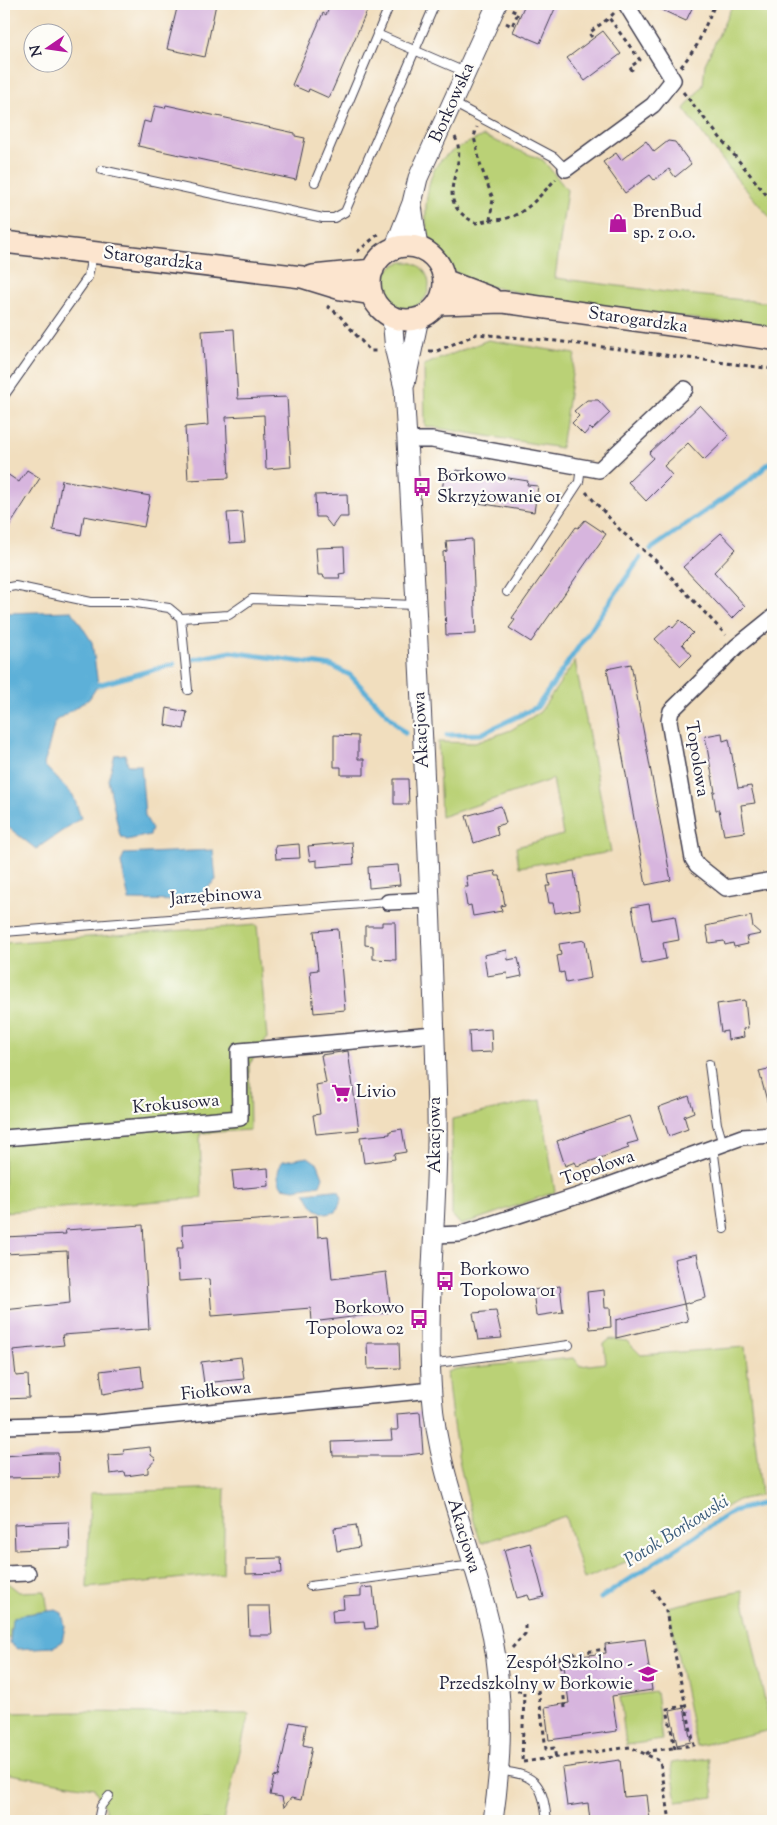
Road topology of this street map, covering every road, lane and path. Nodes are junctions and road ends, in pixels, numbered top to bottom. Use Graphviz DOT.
graph roads {
  1 [pos="390,4"];
  2 [pos="435,4"];
  3 [pos="497,4"];
  4 [pos="626,4"];
  5 [pos="715,4"];
  6 [pos="611,9"];
  7 [pos="609,18"];
  8 [pos="378,34"];
  9 [pos="592,37"];
  10 [pos="415,50"];
  11 [pos="467,72"];
  12 [pos="634,73"];
  13 [pos="673,80"];
  14 [pos="453,103"];
  15 [pos="479,117"];
  16 [pos="442,127"];
  17 [pos="566,169"];
  18 [pos="102,170"];
  19 [pos="315,182"];
  20 [pos="773,201"];
  21 [pos="412,203"];
  22 [pos="490,220"];
  23 [pos="389,226"];
  24 [pos="4,242"];
  25 [pos="418,248"];
  26 [pos="394,249"];
  27 [pos="92,253"];
  28 [pos="351,256"];
  29 [pos="373,270"];
  30 [pos="302,277"];
  31 [pos="444,280"];
  32 [pos="372,294"];
  33 [pos="503,302"];
  34 [pos="325,304"];
  35 [pos="438,304"];
  36 [pos="392,317"];
  37 [pos="419,318"];
  38 [pos="773,339"];
  39 [pos="387,351"];
  40 [pos="424,352"];
  41 [pos="773,368"];
  42 [pos="404,388"];
  43 [pos="685,389"];
  44 [pos="4,396"];
  45 [pos="407,440"];
  46 [pos="581,466"];
  47 [pos="577,484"];
  48 [pos="4,588"];
  49 [pos="507,592"];
  50 [pos="415,604"];
  51 [pos="181,618"];
  52 [pos="773,618"];
  53 [pos="737,646"];
  54 [pos="188,690"];
  55 [pos="773,880"];
  56 [pos="430,900"];
  57 [pos="388,902"];
  58 [pos="4,932"];
  59 [pos="434,1034"];
  60 [pos="709,1064"];
  61 [pos="773,1135"];
  62 [pos="4,1138"];
  63 [pos="718,1146"];
  64 [pos="724,1229"];
  65 [pos="435,1235"];
  66 [pos="569,1345"];
  67 [pos="430,1364"];
  68 [pos="432,1390"];
  69 [pos="4,1426"];
  70 [pos="473,1565"];
  71 [pos="28,1573"];
  72 [pos="4,1574"];
  73 [pos="310,1586"];
  74 [pos="652,1588"];
  75 [pos="525,1625"];
  76 [pos="606,1649"];
  77 [pos="510,1651"];
  78 [pos="538,1690"];
  79 [pos="685,1706"];
  80 [pos="565,1708"];
  81 [pos="675,1749"];
  82 [pos="646,1754"];
  83 [pos="556,1758"];
  84 [pos="529,1761"];
  85 [pos="499,1771"];
  86 [pos="109,1796"];
  87 [pos="98,1821"];
  88 [pos="493,1821"];
  89 [pos="546,1821"];
  90 [pos="670,1821"];
  1 -- 8 [label="lane"];
  2 -- 10 [label="lane"];
  3 -- 11 [label="street, Borkowska"];
  4 -- 13 [label="street"];
  5 -- 13 [label="path"];
  6 -- 7 [label="path"];
  7 -- 9 [label="path"];
  7 -- 12 [label="path"];
  8 -- 10 [label="lane"];
  8 -- 19 [label="lane"];
  10 -- 11 [label="lane"];
  10 -- 18 [label="lane"];
  11 -- 14 [label="street, Borkowska"];
  13 -- 17 [label="street"];
  13 -- 20 [label="path"];
  14 -- 15 [label="lane"];
  14 -- 16 [label="street, Borkowska"];
  15 -- 17 [label="lane"];
  15 -- 22 [label="path"];
  16 -- 21 [label="street, Borkowska"];
  16 -- 22 [label="path"];
  17 -- 22 [label="path"];
  21 -- 25 [label="street, Borkowska"];
  21 -- 26 [label="street, Borkowska"];
  23 -- 28 [label="path"];
  24 -- 27 [label="main road, Starogardzka"];
  25 -- 26 [label="main road"];
  25 -- 31 [label="main road"];
  26 -- 29 [label="main road"];
  27 -- 30 [label="main road, Starogardzka"];
  27 -- 44 [label="lane"];
  29 -- 30 [label="main road, Starogardzka"];
  29 -- 32 [label="main road"];
  30 -- 32 [label="main road, Starogardzka"];
  31 -- 33 [label="main road, Starogardzka"];
  31 -- 35 [label="main road"];
  32 -- 36 [label="main road"];
  33 -- 35 [label="main road, Starogardzka"];
  33 -- 38 [label="main road, Starogardzka"];
  34 -- 39 [label="path"];
  35 -- 37 [label="main road"];
  36 -- 37 [label="main road"];
  36 -- 42 [label="street, Akacjowa"];
  37 -- 42 [label="street, Akacjowa"];
  40 -- 41 [label="path"];
  42 -- 45 [label="street, Akacjowa"];
  43 -- 46 [label="street"];
  45 -- 46 [label="street"];
  45 -- 50 [label="street, Akacjowa"];
  46 -- 47 [label="lane"];
  47 -- 49 [label="lane"];
  47 -- 53 [label="path"];
  48 -- 51 [label="lane"];
  50 -- 51 [label="lane"];
  50 -- 56 [label="street, Akacjowa"];
  51 -- 54 [label="lane"];
  52 -- 53 [label="street, Topolowa"];
  53 -- 55 [label="street, Topolowa"];
  56 -- 57 [label="street, Jarzębinowa"];
  56 -- 59 [label="street, Akacjowa"];
  57 -- 58 [label="lane, Jarzębinowa"];
  59 -- 62 [label="street, Krokusowa"];
  59 -- 65 [label="street, Akacjowa"];
  60 -- 63 [label="lane"];
  61 -- 63 [label="street, Topolowa"];
  63 -- 64 [label="lane"];
  63 -- 65 [label="street, Topolowa"];
  65 -- 67 [label="street, Akacjowa"];
  66 -- 67 [label="lane"];
  67 -- 68 [label="street, Akacjowa"];
  68 -- 69 [label="street, Fiołkowa"];
  68 -- 70 [label="street, Akacjowa"];
  70 -- 73 [label="lane"];
  70 -- 85 [label="street, Akacjowa"];
  71 -- 72 [label="street"];
  74 -- 79 [label="path"];
  75 -- 77 [label="path"];
  76 -- 80 [label="path"];
  78 -- 83 [label="path"];
  79 -- 81 [label="path"];
  79 -- 81 [label="path"];
  81 -- 82 [label="path"];
  82 -- 83 [label="path"];
  82 -- 90 [label="path"];
  83 -- 84 [label="path"];
  85 -- 88 [label="street, Akacjowa"];
  85 -- 89 [label="lane"];
  86 -- 87 [label="lane"];
}
